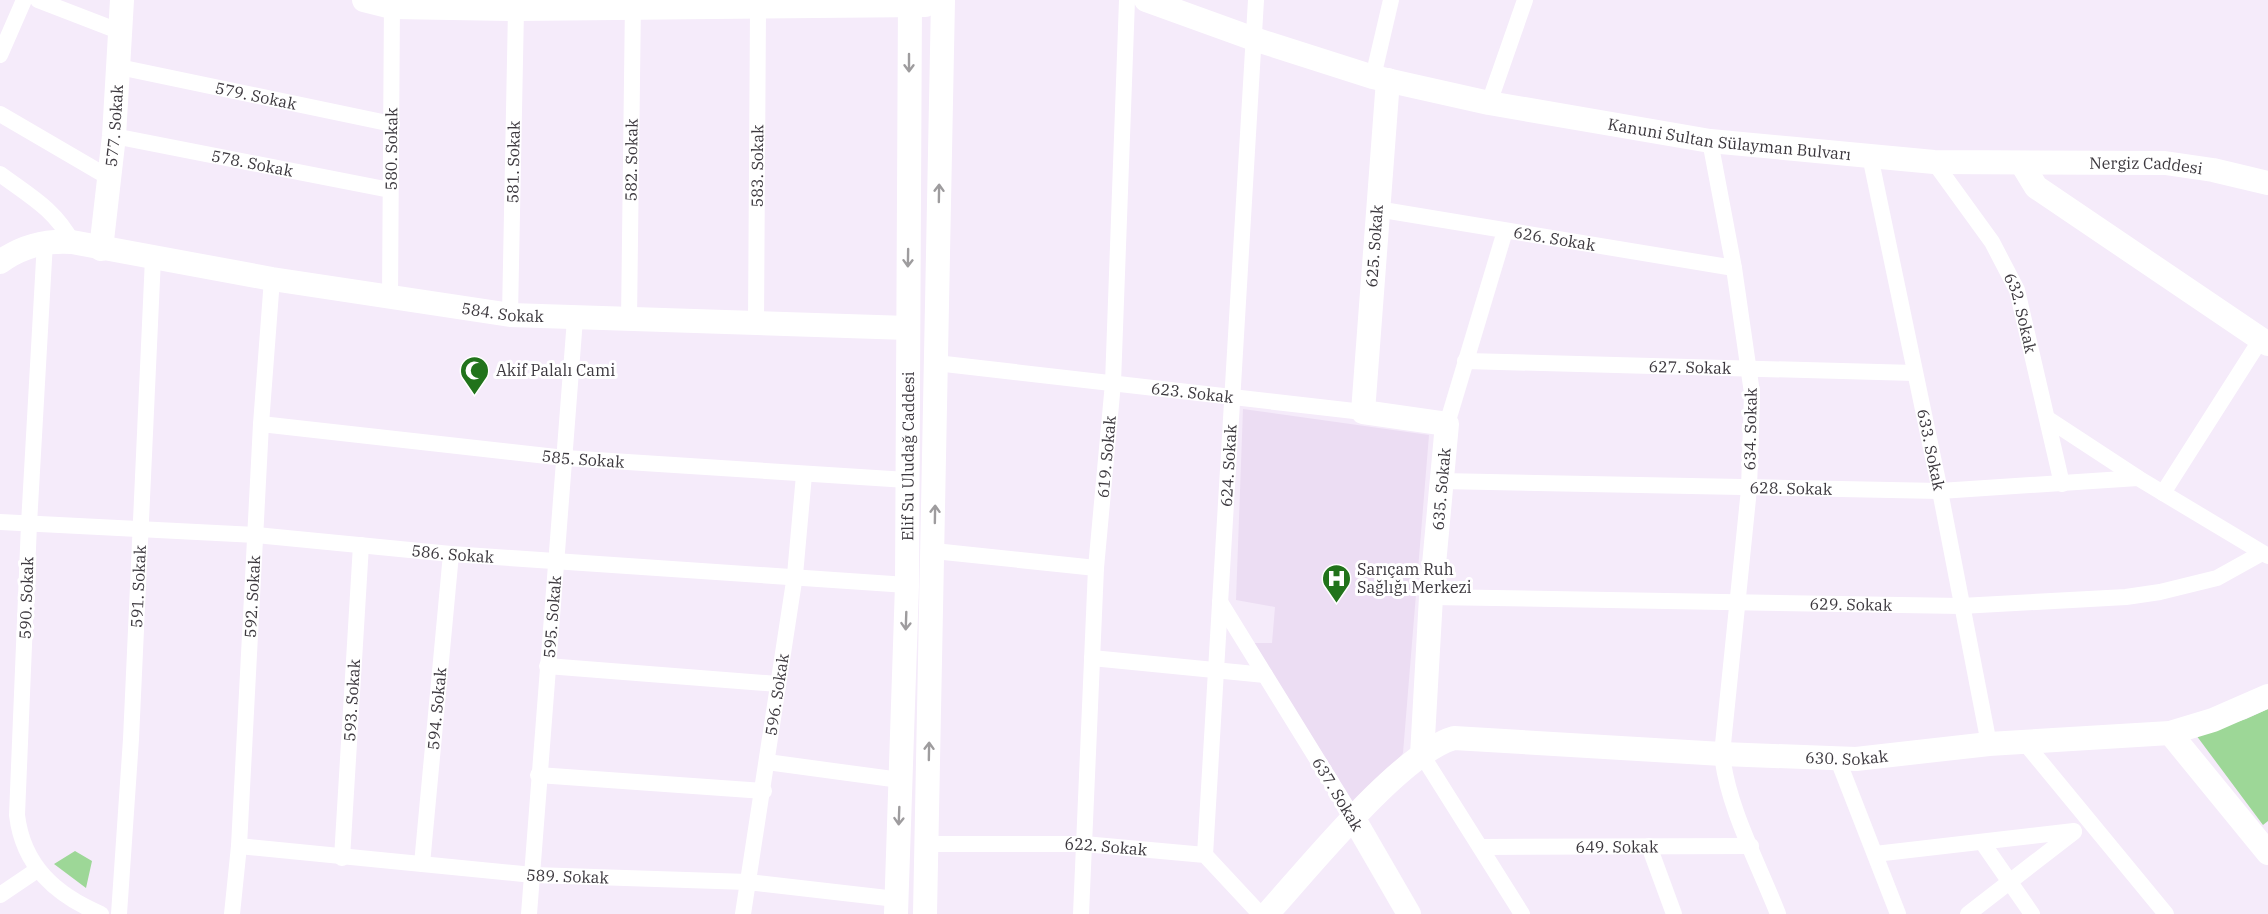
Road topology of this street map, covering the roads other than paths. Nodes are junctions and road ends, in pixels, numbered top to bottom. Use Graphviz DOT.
graph roads {
  1 [pos="24,0"];
  2 [pos="38,0"];
  3 [pos="122,0"];
  4 [pos="364,0"];
  5 [pos="1128,0"];
  6 [pos="1146,0"];
  7 [pos="1256,0"];
  8 [pos="1392,0"];
  9 [pos="1525,0"];
  10 [pos="910,2"];
  11 [pos="947,2"];
  12 [pos="392,3"];
  13 [pos="633,5"];
  14 [pos="758,8"];
  15 [pos="516,9"];
  16 [pos="121,32"];
  17 [pos="1254,39"];
  18 [pos="0,56"];
  19 [pos="119,67"];
  20 [pos="1380,79"];
  21 [pos="1489,103"];
  22 [pos="0,114"];
  23 [pos="392,124"];
  24 [pos="114,136"];
  25 [pos="1710,141"];
  26 [pos="1870,156"];
  27 [pos="1934,162"];
  28 [pos="2022,164"];
  29 [pos="0,174"];
  30 [pos="108,177"];
  31 [pos="2267,184"];
  32 [pos="390,190"];
  33 [pos="1377,209"];
  34 [pos="1505,231"];
  35 [pos="45,242"];
  36 [pos="72,242"];
  37 [pos="101,249"];
  38 [pos="153,258"];
  39 [pos="0,262"];
  40 [pos="1734,268"];
  41 [pos="272,279"];
  42 [pos="390,299"];
  43 [pos="510,315"];
  44 [pos="575,319"];
  45 [pos="629,320"];
  46 [pos="756,324"];
  47 [pos="908,328"];
  48 [pos="2264,341"];
  49 [pos="1465,361"];
  50 [pos="936,363"];
  51 [pos="1750,370"];
  52 [pos="1915,373"];
  53 [pos="1113,383"];
  54 [pos="1232,397"];
  55 [pos="1363,412"];
  56 [pos="2048,419"];
  57 [pos="261,424"];
  58 [pos="1447,424"];
  59 [pos="565,458"];
  60 [pos="804,475"];
  61 [pos="2138,478"];
  62 [pos="907,480"];
  63 [pos="1441,482"];
  64 [pos="2062,484"];
  65 [pos="1749,489"];
  66 [pos="1940,491"];
  67 [pos="2163,493"];
  68 [pos="0,522"];
  69 [pos="29,524"];
  70 [pos="142,528"];
  71 [pos="256,535"];
  72 [pos="361,545"];
  73 [pos="934,551"];
  74 [pos="451,554"];
  75 [pos="2265,555"];
  76 [pos="558,561"];
  77 [pos="1096,568"];
  78 [pos="795,575"];
  79 [pos="907,585"];
  80 [pos="1431,597"];
  81 [pos="1220,602"];
  82 [pos="1739,604"];
  83 [pos="1961,606"];
  84 [pos="1092,658"];
  85 [pos="547,666"];
  86 [pos="1216,670"];
  87 [pos="1265,675"];
  88 [pos="778,684"];
  89 [pos="2268,696"];
  90 [pos="2170,733"];
  91 [pos="2025,743"];
  92 [pos="1989,744"];
  93 [pos="1722,754"];
  94 [pos="1422,755"];
  95 [pos="1838,760"];
  96 [pos="767,762"];
  97 [pos="538,775"];
  98 [pos="900,780"];
  99 [pos="764,791"];
  100 [pos="1354,819"];
  101 [pos="2088,820"];
  102 [pos="2074,831"];
  103 [pos="1982,842"];
  104 [pos="928,844"];
  105 [pos="1084,844"];
  106 [pos="239,846"];
  107 [pos="1649,846"];
  108 [pos="1751,846"];
  109 [pos="1482,847"];
  110 [pos="2268,853"];
  111 [pos="1875,854"];
  112 [pos="1205,855"];
  113 [pos="342,858"];
  114 [pos="422,864"];
  115 [pos="37,870"];
  116 [pos="533,876"];
  117 [pos="748,882"];
  118 [pos="2008,883"];
  119 [pos="0,895"];
  120 [pos="896,906"];
  121 [pos="101,914"];
  122 [pos="119,914"];
  123 [pos="232,914"];
  124 [pos="529,914"];
  125 [pos="743,914"];
  126 [pos="925,914"];
  127 [pos="1081,914"];
  128 [pos="1260,914"];
  129 [pos="1267,914"];
  130 [pos="1409,914"];
  131 [pos="1522,914"];
  132 [pos="1674,914"];
  133 [pos="1778,914"];
  134 [pos="1898,914"];
  135 [pos="1968,914"];
  136 [pos="2032,914"];
  137 [pos="2166,914"];
  1 -- 18 [label="street"];
  2 -- 16 [label="street"];
  3 -- 16 [label="street, 577. Sokak"];
  4 -- 12 [label="street"];
  5 -- 53 [label="street, 619. Sokak"];
  6 -- 17 [label="street, Kanuni Sultan Sülayman Bulvarı"];
  7 -- 17 [label="street, 624. Sokak"];
  8 -- 20 [label="street"];
  9 -- 21 [label="street"];
  10 -- 11 [label="street"];
  10 -- 14 [label="street"];
  10 -- 47 [label="street, Elif Su Uludağ Caddesi, one-way"];
  50 -- 11 [label="street, Elif Su Uludağ Caddesi, one-way"];
  12 -- 15 [label="street"];
  12 -- 23 [label="street, 580. Sokak"];
  13 -- 14 [label="street"];
  13 -- 15 [label="street"];
  13 -- 45 [label="street, 582. Sokak"];
  14 -- 46 [label="street, 583. Sokak"];
  15 -- 43 [label="street, 581. Sokak"];
  16 -- 19 [label="street, 577. Sokak"];
  17 -- 20 [label="street, Kanuni Sultan Sülayman Bulvarı"];
  17 -- 54 [label="street, 624. Sokak"];
  19 -- 23 [label="street, 579. Sokak"];
  19 -- 24 [label="street, 577. Sokak"];
  20 -- 21 [label="street, Kanuni Sultan Sülayman Bulvarı"];
  20 -- 33 [label="street, 625. Sokak"];
  21 -- 25 [label="street, Kanuni Sultan Sülayman Bulvarı"];
  22 -- 30 [label="street"];
  23 -- 32 [label="street, 580. Sokak"];
  24 -- 30 [label="street, 577. Sokak"];
  24 -- 32 [label="street, 578. Sokak"];
  25 -- 26 [label="street, Kanuni Sultan Sülayman Bulvarı"];
  25 -- 40 [label="street, 634. Sokak"];
  26 -- 27 [label="street, Kanuni Sultan Sülayman Bulvarı"];
  26 -- 52 [label="street, 633. Sokak"];
  27 -- 28 [label="street, Kanuni Sultan Sülayman Bulvarı"];
  27 -- 56 [label="street, 632. Sokak"];
  28 -- 31 [label="street, Nergiz Caddesi"];
  28 -- 48 [label="street"];
  29 -- 36 [label="street"];
  30 -- 37 [label="street, 577. Sokak"];
  32 -- 42 [label="street, 580. Sokak"];
  33 -- 34 [label="street, 626. Sokak"];
  33 -- 55 [label="street, 625. Sokak"];
  34 -- 40 [label="street, 626. Sokak"];
  34 -- 49 [label="street, 635. Sokak"];
  35 -- 36 [label="street, 584. Sokak"];
  35 -- 39 [label="street, 584. Sokak"];
  35 -- 69 [label="street, 590. Sokak"];
  36 -- 37 [label="street, 584. Sokak"];
  37 -- 38 [label="street, 584. Sokak"];
  38 -- 41 [label="street, 584. Sokak"];
  38 -- 70 [label="street, 591. Sokak"];
  40 -- 51 [label="street, 634. Sokak"];
  41 -- 42 [label="street, 584. Sokak"];
  41 -- 57 [label="street, 592. Sokak"];
  42 -- 43 [label="street, 584. Sokak"];
  43 -- 44 [label="street, 584. Sokak"];
  44 -- 45 [label="street, 584. Sokak"];
  44 -- 59 [label="street, 595. Sokak"];
  45 -- 46 [label="street, 584. Sokak"];
  46 -- 47 [label="street, 584. Sokak"];
  47 -- 62 [label="street, Elif Su Uludağ Caddesi"];
  48 -- 67 [label="street"];
  49 -- 51 [label="street, 627. Sokak"];
  49 -- 58 [label="street, 635. Sokak"];
  50 -- 53 [label="street, 623. Sokak"];
  73 -- 50 [label="street, Elif Su Uludağ Caddesi, one-way"];
  51 -- 52 [label="street, 627. Sokak"];
  51 -- 65 [label="street, 634. Sokak"];
  52 -- 66 [label="street, 633. Sokak"];
  53 -- 54 [label="street, 623. Sokak"];
  53 -- 77 [label="street, 619. Sokak"];
  54 -- 55 [label="street, 623. Sokak"];
  54 -- 81 [label="street, 624. Sokak"];
  55 -- 58 [label="street, 623. Sokak"];
  56 -- 61 [label="street"];
  56 -- 64 [label="street, 632. Sokak"];
  57 -- 59 [label="street, 585. Sokak"];
  57 -- 71 [label="street, 592. Sokak"];
  58 -- 63 [label="street, 635. Sokak"];
  59 -- 60 [label="street, 585. Sokak"];
  59 -- 76 [label="street, 595. Sokak"];
  60 -- 62 [label="street, 585. Sokak"];
  60 -- 78 [label="street, 596. Sokak"];
  61 -- 64 [label="street, 628. Sokak"];
  61 -- 67 [label="street"];
  62 -- 79 [label="street, Elif Su Uludağ Caddesi"];
  63 -- 65 [label="street, 628. Sokak"];
  63 -- 80 [label="street, 635. Sokak"];
  64 -- 66 [label="street, 628. Sokak"];
  65 -- 66 [label="street, 628. Sokak"];
  65 -- 82 [label="street, 634. Sokak"];
  66 -- 83 [label="street, 633. Sokak"];
  67 -- 75 [label="street"];
  68 -- 69 [label="street, 586. Sokak"];
  69 -- 70 [label="street, 586. Sokak"];
  69 -- 115 [label="street, 590. Sokak"];
  70 -- 71 [label="street, 586. Sokak"];
  70 -- 122 [label="street, 591. Sokak"];
  71 -- 72 [label="street, 586. Sokak"];
  71 -- 106 [label="street, 592. Sokak"];
  72 -- 74 [label="street, 586. Sokak"];
  72 -- 113 [label="street, 593. Sokak"];
  73 -- 77 [label="street"];
  104 -- 73 [label="street, Elif Su Uludağ Caddesi, one-way"];
  74 -- 76 [label="street, 586. Sokak"];
  74 -- 114 [label="street, 594. Sokak"];
  75 -- 83 [label="street, 629. Sokak"];
  76 -- 78 [label="street, 586. Sokak"];
  76 -- 85 [label="street, 595. Sokak"];
  77 -- 84 [label="street, 619. Sokak"];
  78 -- 79 [label="street, 586. Sokak"];
  78 -- 88 [label="street, 596. Sokak"];
  79 -- 98 [label="street, Elif Su Uludağ Caddesi, one-way"];
  80 -- 82 [label="street, 629. Sokak"];
  80 -- 94 [label="street, 635. Sokak"];
  81 -- 86 [label="street, 624. Sokak"];
  81 -- 87 [label="street, 637. Sokak"];
  82 -- 83 [label="street, 629. Sokak"];
  82 -- 93 [label="street, 634. Sokak"];
  83 -- 92 [label="street, 633. Sokak"];
  84 -- 86 [label="street"];
  84 -- 105 [label="street, 619. Sokak"];
  85 -- 88 [label="street"];
  85 -- 97 [label="street, 595. Sokak"];
  86 -- 87 [label="street"];
  86 -- 112 [label="street, 624. Sokak"];
  87 -- 100 [label="street, 637. Sokak"];
  88 -- 96 [label="street, 596. Sokak"];
  89 -- 90 [label="street, 630. Sokak"];
  90 -- 91 [label="street, 630. Sokak"];
  90 -- 110 [label="street"];
  91 -- 92 [label="street, 630. Sokak"];
  91 -- 101 [label="street"];
  92 -- 95 [label="street, 630. Sokak"];
  93 -- 94 [label="street, 630. Sokak"];
  93 -- 95 [label="street, 630. Sokak"];
  93 -- 108 [label="street, 634. Sokak"];
  94 -- 100 [label="street, 630. Sokak"];
  94 -- 109 [label="street"];
  95 -- 111 [label="street"];
  96 -- 98 [label="street"];
  96 -- 99 [label="street, 596. Sokak"];
  97 -- 99 [label="street"];
  97 -- 116 [label="street, 595. Sokak"];
  98 -- 120 [label="street, Elif Su Uludağ Caddesi, one-way"];
  99 -- 117 [label="street, 596. Sokak"];
  100 -- 129 [label="street, 630. Sokak"];
  100 -- 130 [label="street, 637. Sokak"];
  101 -- 102 [label="street"];
  101 -- 137 [label="street"];
  102 -- 103 [label="street"];
  102 -- 118 [label="street"];
  103 -- 111 [label="street"];
  103 -- 118 [label="street"];
  104 -- 105 [label="street, 622. Sokak"];
  104 -- 126 [label="street, Elif Su Uludağ Caddesi"];
  105 -- 112 [label="street, 622. Sokak"];
  105 -- 127 [label="street, 619. Sokak"];
  106 -- 113 [label="street, 589. Sokak"];
  106 -- 123 [label="street, 592. Sokak"];
  107 -- 108 [label="street, 649. Sokak"];
  107 -- 109 [label="street, 649. Sokak"];
  107 -- 132 [label="street"];
  108 -- 133 [label="street, 634. Sokak"];
  109 -- 131 [label="street"];
  111 -- 134 [label="street"];
  112 -- 128 [label="street"];
  113 -- 114 [label="street, 589. Sokak"];
  114 -- 116 [label="street, 589. Sokak"];
  115 -- 119 [label="street"];
  115 -- 121 [label="street, 590. Sokak"];
  116 -- 117 [label="street, 589. Sokak"];
  116 -- 124 [label="street, 595. Sokak"];
  117 -- 120 [label="street, 589. Sokak"];
  117 -- 125 [label="street, 596. Sokak"];
  118 -- 135 [label="street"];
  118 -- 136 [label="street"];
}
